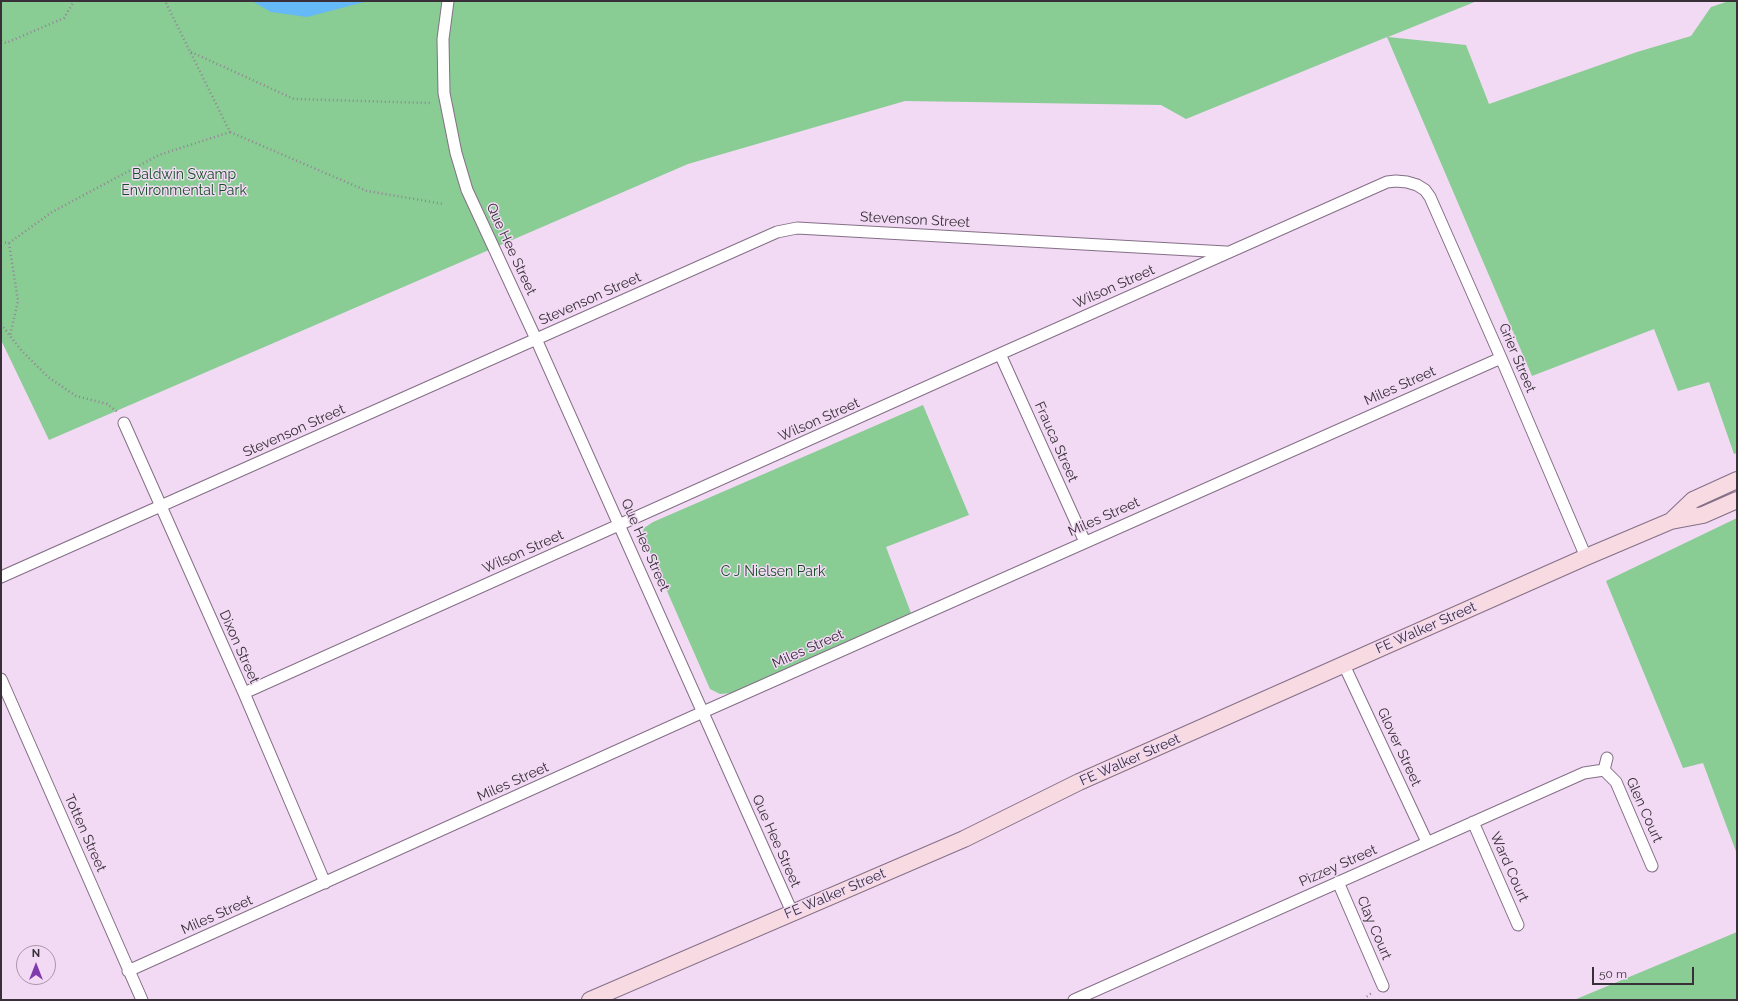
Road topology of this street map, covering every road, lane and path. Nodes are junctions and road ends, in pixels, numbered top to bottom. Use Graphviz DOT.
graph roads {
  1 [pos="74,1"];
  2 [pos="165,1"];
  3 [pos="448,1"];
  4 [pos="1,41"];
  5 [pos="190,52"];
  6 [pos="430,103"];
  7 [pos="230,132"];
  8 [pos="1408,182"];
  9 [pos="444,204"];
  10 [pos="1,242"];
  11 [pos="9,243"];
  12 [pos="1229,252"];
  13 [pos="1,324"];
  14 [pos="10,336"];
  15 [pos="536,339"];
  16 [pos="1000,354"];
  17 [pos="1501,358"];
  18 [pos="124,423"];
  19 [pos="1737,480"];
  20 [pos="1737,500"];
  21 [pos="160,507"];
  22 [pos="1671,521"];
  23 [pos="620,526"];
  24 [pos="1085,542"];
  25 [pos="1586,557"];
  26 [pos="1,577"];
  27 [pos="1344,665"];
  28 [pos="1,679"];
  29 [pos="244,694"];
  30 [pos="703,712"];
  31 [pos="1607,758"];
  32 [pos="1604,770"];
  33 [pos="1473,822"];
  34 [pos="1427,842"];
  35 [pos="1652,866"];
  36 [pos="1338,882"];
  37 [pos="325,883"];
  38 [pos="792,912"];
  39 [pos="1518,925"];
  40 [pos="128,971"];
  41 [pos="1383,986"];
  42 [pos="598,998"];
  43 [pos="142,1000"];
  44 [pos="1074,1000"];
  1 -- 4 [label="path"];
  2 -- 5 [label="path"];
  3 -- 15 [label="street, Que Hee Street"];
  5 -- 6 [label="path"];
  5 -- 7 [label="path"];
  7 -- 9 [label="path"];
  7 -- 11 [label="path"];
  8 -- 12 [label="street, Wilson Street"];
  8 -- 17 [label="street, Grier Street"];
  10 -- 11 [label="path"];
  11 -- 14 [label="path"];
  12 -- 15 [label="street, Stevenson Street"];
  12 -- 16 [label="street, Wilson Street"];
  13 -- 14 [label="path"];
  14 -- 18 [label="path"];
  15 -- 21 [label="street, Stevenson Street"];
  15 -- 23 [label="street, Que Hee Street"];
  16 -- 23 [label="street, Wilson Street"];
  16 -- 24 [label="street, Frauca Street"];
  17 -- 24 [label="street, Miles Street"];
  17 -- 25 [label="street, Grier Street"];
  18 -- 21 [label="street, Dixon Street"];
  19 -- 22 [label="main road, FE Walker Street"];
  20 -- 22 [label="main road, FE Walker Street"];
  21 -- 26 [label="street, Stevenson Street"];
  21 -- 29 [label="street, Dixon Street"];
  22 -- 25 [label="main road, FE Walker Street"];
  23 -- 29 [label="street, Wilson Street"];
  23 -- 30 [label="street, Que Hee Street"];
  24 -- 30 [label="street, Miles Street"];
  25 -- 27 [label="main road, FE Walker Street"];
  27 -- 34 [label="street, Glover Street"];
  27 -- 38 [label="main road, FE Walker Street"];
  28 -- 40 [label="street, Totten Street"];
  29 -- 37 [label="street, Dixon Street"];
  30 -- 37 [label="street, Miles Street"];
  30 -- 38 [label="street, Que Hee Street"];
  31 -- 32 [label="street"];
  32 -- 33 [label="street, Pizzey Street"];
  32 -- 35 [label="street, Glen Court"];
  33 -- 34 [label="street, Pizzey Street"];
  33 -- 39 [label="street, Ward Court"];
  34 -- 36 [label="street, Pizzey Street"];
  36 -- 41 [label="street, Clay Court"];
  36 -- 44 [label="street, Pizzey Street"];
  37 -- 40 [label="street, Miles Street"];
  38 -- 42 [label="main road, FE Walker Street"];
  40 -- 43 [label="street, Totten Street"];
}
